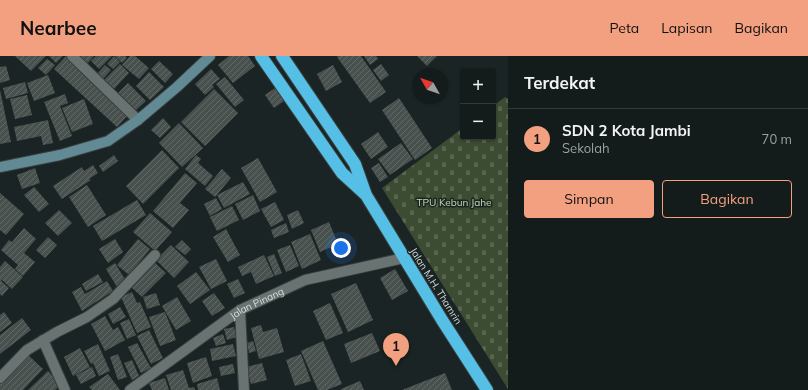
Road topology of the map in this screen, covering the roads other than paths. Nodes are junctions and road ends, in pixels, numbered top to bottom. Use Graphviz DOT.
graph roads {
  1 [pos="72,56"];
  2 [pos="210,56"];
  3 [pos="261,56"];
  4 [pos="282,56"];
  5 [pos="138,120"];
  6 [pos="0,167"];
  7 [pos="366,195"];
  8 [pos="155,255"];
  9 [pos="404,258"];
  10 [pos="240,310"];
  11 [pos="43,340"];
  12 [pos="0,378"];
  13 [pos="65,390"];
  14 [pos="130,390"];
  15 [pos="244,390"];
  16 [pos="487,390"];
  1 -- 5 [label="street"];
  2 -- 5 [label="main road"];
  3 -- 7 [label="highway, Jalan M.H. Thamrin"];
  4 -- 7 [label="highway, Jalan M.H. Thamrin"];
  5 -- 6 [label="main road"];
  7 -- 9 [label="highway, Jalan M.H. Thamrin"];
  8 -- 11 [label="street"];
  9 -- 10 [label="street, Jalan Pinang"];
  9 -- 16 [label="highway, Jalan M.H. Thamrin"];
  10 -- 14 [label="street, Jalan Pinang"];
  10 -- 15 [label="street"];
  11 -- 12 [label="street"];
  11 -- 13 [label="street"];
}
